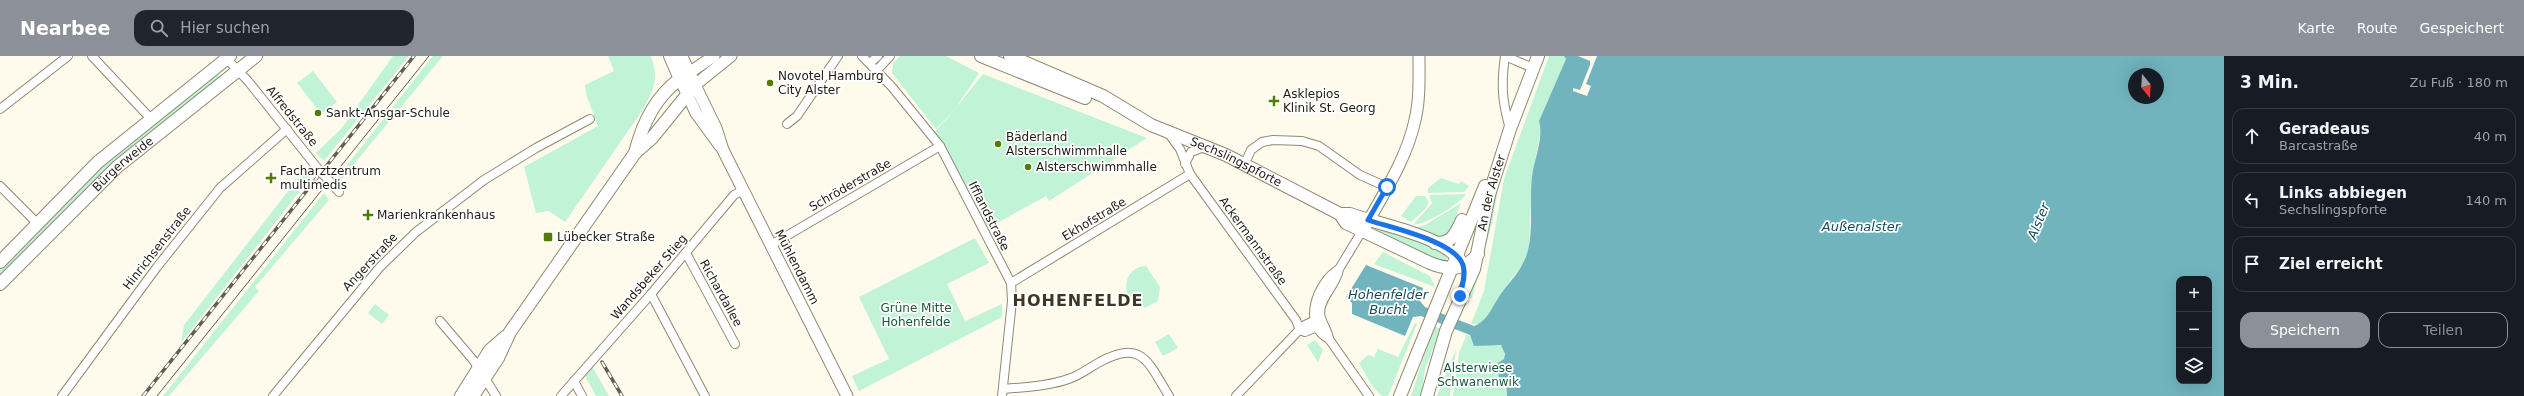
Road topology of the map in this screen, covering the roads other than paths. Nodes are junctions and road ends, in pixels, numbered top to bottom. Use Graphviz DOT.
graph roads {
  1 [pos="68,56"];
  2 [pos="92,56"];
  3 [pos="256,56"];
  4 [pos="670,56"];
  5 [pos="681,56"];
  6 [pos="714,56"];
  7 [pos="731,56"];
  8 [pos="838,56"];
  9 [pos="862,56"];
  10 [pos="878,56"];
  11 [pos="890,56"];
  12 [pos="982,56"];
  13 [pos="1010,56"];
  14 [pos="1419,56"];
  15 [pos="1505,56"];
  16 [pos="1538,56"];
  17 [pos="227,57"];
  18 [pos="870,63"];
  19 [pos="1533,68"];
  20 [pos="238,70"];
  21 [pos="877,70"];
  22 [pos="685,76"];
  23 [pos="691,89"];
  24 [pos="0,110"];
  25 [pos="1130,114"];
  26 [pos="151,119"];
  27 [pos="590,119"];
  28 [pos="787,124"];
  29 [pos="287,129"];
  30 [pos="1509,131"];
  31 [pos="1169,132"];
  32 [pos="940,146"];
  33 [pos="1205,147"];
  34 [pos="635,153"];
  35 [pos="1247,160"];
  36 [pos="1185,167"];
  37 [pos="1492,168"];
  38 [pos="1190,174"];
  39 [pos="0,186"];
  40 [pos="1387,187"];
  41 [pos="743,190"];
  42 [pos="339,192"];
  43 [pos="37,223"];
  44 [pos="1365,226"];
  45 [pos="1436,243"];
  46 [pos="771,245"];
  47 [pos="686,253"];
  48 [pos="1478,254"];
  49 [pos="1456,255"];
  50 [pos="0,262"];
  51 [pos="1463,266"];
  52 [pos="1451,269"];
  53 [pos="1010,283"];
  54 [pos="0,284"];
  55 [pos="651,294"];
  56 [pos="1460,296"];
  57 [pos="440,321"];
  58 [pos="1319,322"];
  59 [pos="1300,330"];
  60 [pos="735,344"];
  61 [pos="1411,371"];
  62 [pos="482,373"];
  63 [pos="574,381"];
  64 [pos="1003,392"];
  65 [pos="62,396"];
  66 [pos="273,396"];
  67 [pos="461,396"];
  68 [pos="472,396"];
  69 [pos="496,396"];
  70 [pos="561,396"];
  71 [pos="582,396"];
  72 [pos="705,396"];
  73 [pos="847,396"];
  74 [pos="1170,396"];
  75 [pos="1236,396"];
  76 [pos="1369,396"];
  77 [pos="1400,396"];
  78 [pos="1407,396"];
  79 [pos="1427,396"];
  1 -- 24 [label="street"];
  2 -- 26 [label="street"];
  3 -- 20 [label="main road, Bürgerweide"];
  4 -- 22 [label="main road"];
  5 -- 22 [label="main road"];
  6 -- 22 [label="main road"];
  7 -- 23 [label="main road"];
  8 -- 28 [label="street"];
  9 -- 18 [label="street, Ifflandstraße"];
  10 -- 18 [label="street"];
  11 -- 21 [label="street"];
  12 -- 25 [label="main road, Sechslingspforte"];
  13 -- 25 [label="main road, Sechslingspforte"];
  14 -- 40 [label="main road"];
  15 -- 19 [label="street"];
  15 -- 30 [label="street"];
  16 -- 19 [label="main road, An der Alster"];
  17 -- 20 [label="street, Alfredstraße"];
  17 -- 26 [label="main road, Bürgerweide"];
  18 -- 21 [label="street, Ifflandstraße"];
  19 -- 30 [label="main road, An der Alster"];
  20 -- 29 [label="street, Alfredstraße"];
  20 -- 54 [label="main road, Bürgerweide"];
  21 -- 32 [label="street, Ifflandstraße"];
  22 -- 23 [label="main road"];
  22 -- 34 [label="main road"];
  23 -- 34 [label="main road"];
  23 -- 41 [label="main road, Mühlendamm"];
  25 -- 31 [label="main road, Sechslingspforte"];
  26 -- 43 [label="main road, Bürgerweide"];
  27 -- 66 [label="street, Angerstraße"];
  29 -- 42 [label="street, Alfredstraße, bridge"];
  29 -- 65 [label="street, Hinrichsenstraße"];
  30 -- 37 [label="main road, An der Alster"];
  30 -- 48 [label="main road, An der Alster"];
  31 -- 33 [label="main road, Sechslingspforte"];
  31 -- 36 [label="street, Ackermannstraße"];
  32 -- 46 [label="street, Schröderstraße"];
  32 -- 53 [label="street, Ifflandstraße"];
  33 -- 35 [label="main road, Sechslingspforte"];
  33 -- 36 [label="street"];
  34 -- 62 [label="main road"];
  35 -- 40 [label="street"];
  35 -- 44 [label="main road, Sechslingspforte"];
  36 -- 38 [label="street, Ackermannstraße"];
  37 -- 45 [label="main road, An der Alster"];
  37 -- 49 [label="main road, An der Alster"];
  38 -- 53 [label="street, Ekhofstraße"];
  38 -- 59 [label="street, Ackermannstraße"];
  39 -- 43 [label="street"];
  40 -- 44 [label="main road"];
  41 -- 46 [label="main road, Mühlendamm"];
  41 -- 47 [label="street, Wandsbeker Stieg"];
  43 -- 50 [label="main road, Bürgerweide"];
  44 -- 45 [label="main road, Sechslingspforte"];
  44 -- 52 [label="main road, Sechslingspforte"];
  44 -- 58 [label="street"];
  45 -- 49 [label="main road, Sechslingspforte"];
  46 -- 73 [label="main road, Mühlendamm"];
  47 -- 55 [label="street, Wandsbeker Stieg"];
  47 -- 60 [label="street, Richardallee"];
  48 -- 51 [label="main road, Sechslingspforte"];
  48 -- 56 [label="main road, An der Alster"];
  49 -- 51 [label="main road, Sechslingspforte"];
  49 -- 52 [label="main road, An der Alster"];
  51 -- 52 [label="main road, Sechslingspforte"];
  51 -- 56 [label="main road"];
  52 -- 61 [label="main road, An der Alster"];
  53 -- 64 [label="street, Ifflandstraße"];
  55 -- 63 [label="street, Wandsbeker Stieg"];
  55 -- 72 [label="street"];
  56 -- 79 [label="main road"];
  57 -- 62 [label="street"];
  58 -- 59 [label="street"];
  58 -- 76 [label="street"];
  59 -- 75 [label="street"];
  61 -- 77 [label="main road, An der Alster"];
  61 -- 78 [label="main road"];
  62 -- 67 [label="main road"];
  62 -- 68 [label="main road"];
  62 -- 69 [label="street"];
  63 -- 70 [label="street, Wandsbeker Stieg"];
  63 -- 71 [label="street"];
  64 -- 74 [label="street"];
}
